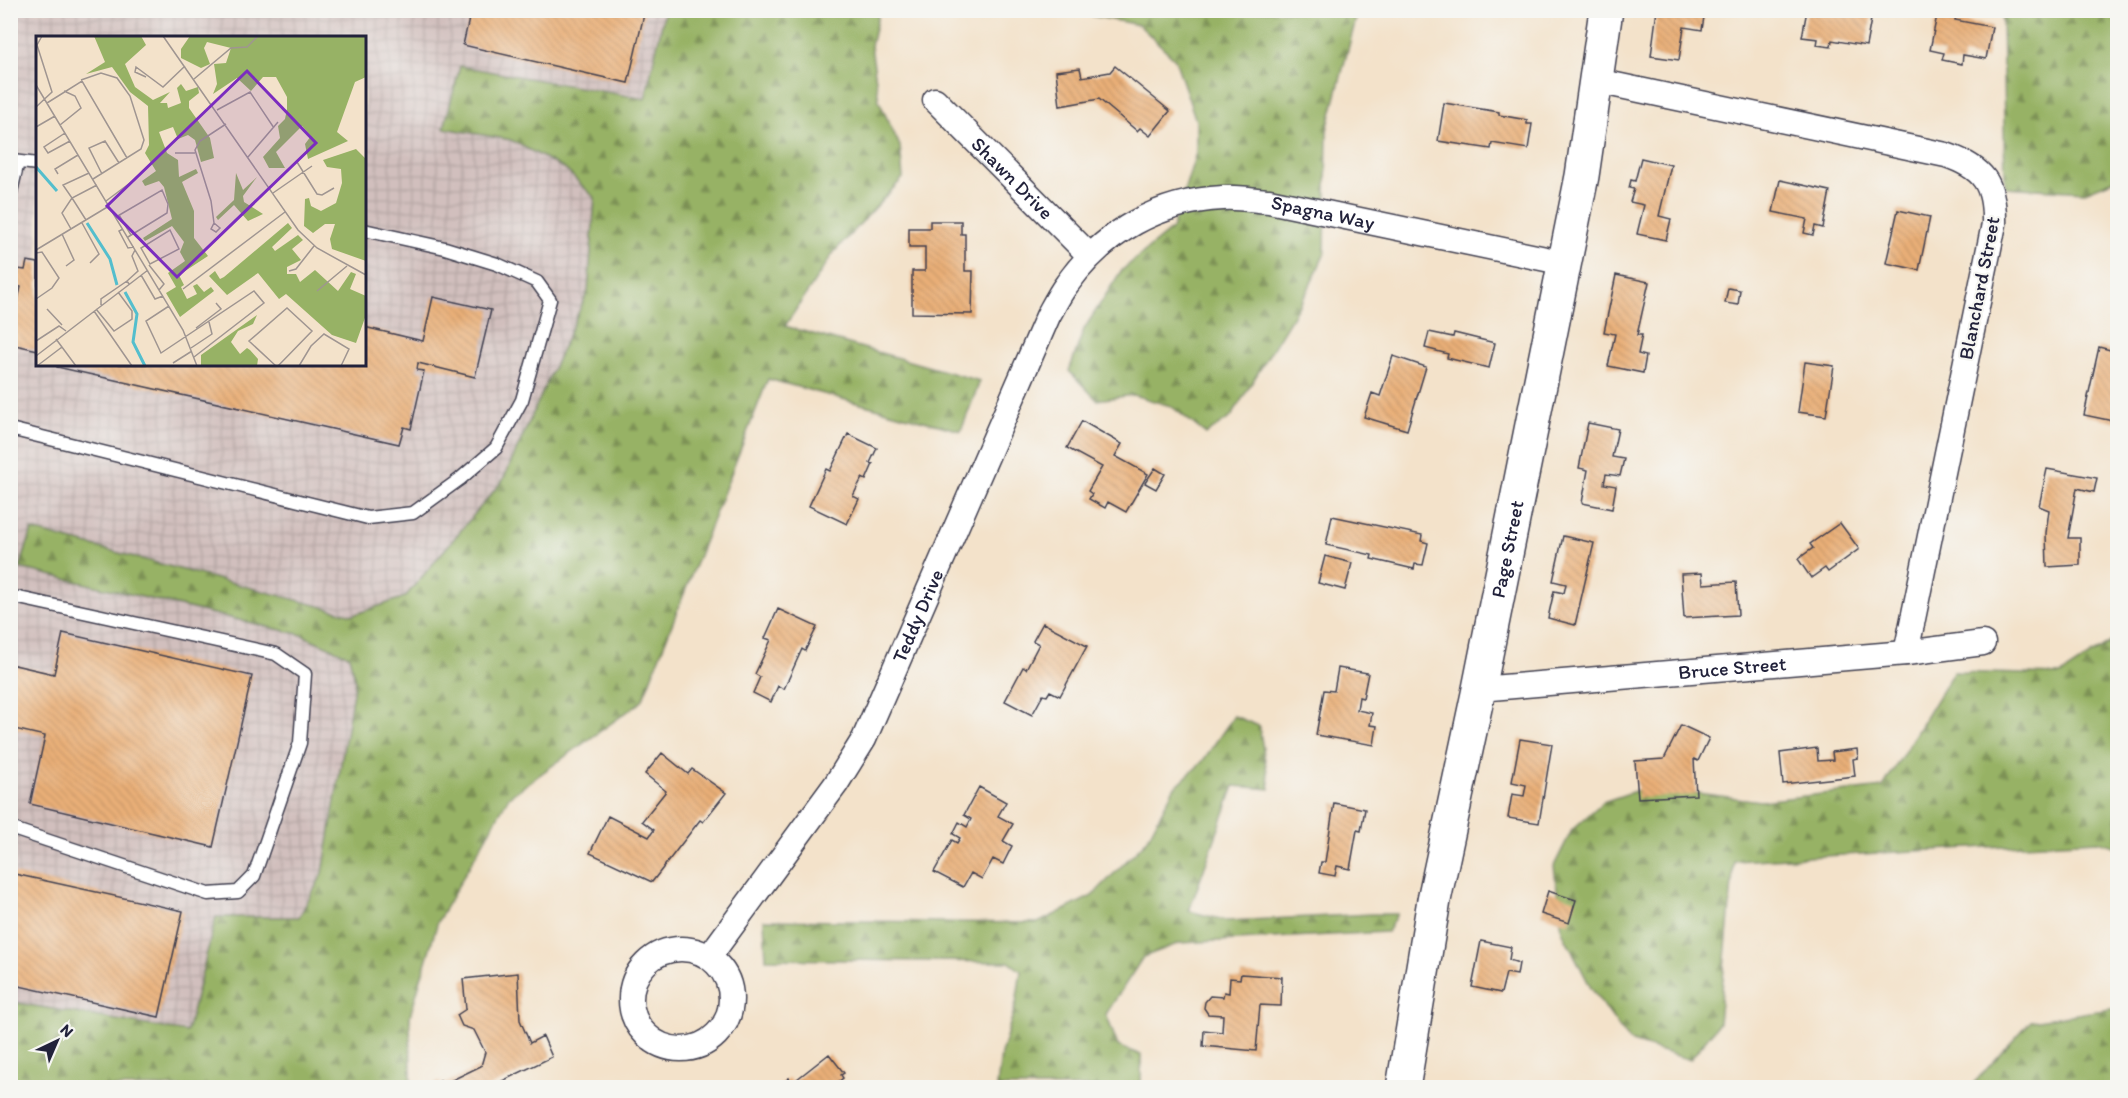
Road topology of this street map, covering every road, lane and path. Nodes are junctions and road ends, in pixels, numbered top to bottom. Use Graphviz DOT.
graph roads {
  1 [pos="1606,10"];
  2 [pos="1597,81"];
  3 [pos="935,99"];
  4 [pos="14,161"];
  5 [pos="36,164"];
  6 [pos="10,196"];
  7 [pos="366,230"];
  8 [pos="1090,256"];
  9 [pos="1565,263"];
  10 [pos="10,429"];
  11 [pos="10,596"];
  12 [pos="1983,643"];
  13 [pos="1906,653"];
  14 [pos="1479,689"];
  15 [pos="10,828"];
  16 [pos="709,957"];
  17 [pos="1403,1088"];
  1 -- 2 [label="main road, Page Street"];
  2 -- 9 [label="main road, Page Street"];
  2 -- 13 [label="street, Blanchard Street"];
  3 -- 8 [label="street, Shawn Drive"];
  4 -- 5 [label="lane"];
  4 -- 6 [label="lane"];
  7 -- 10 [label="lane"];
  8 -- 9 [label="street, Spagna Way"];
  8 -- 16 [label="street, Teddy Drive"];
  9 -- 14 [label="main road, Page Street"];
  11 -- 15 [label="lane"];
  12 -- 13 [label="street, Bruce Street"];
  13 -- 14 [label="street, Bruce Street"];
  14 -- 17 [label="main road, Page Street"];
  16 -- 16 [label="street"];
}
